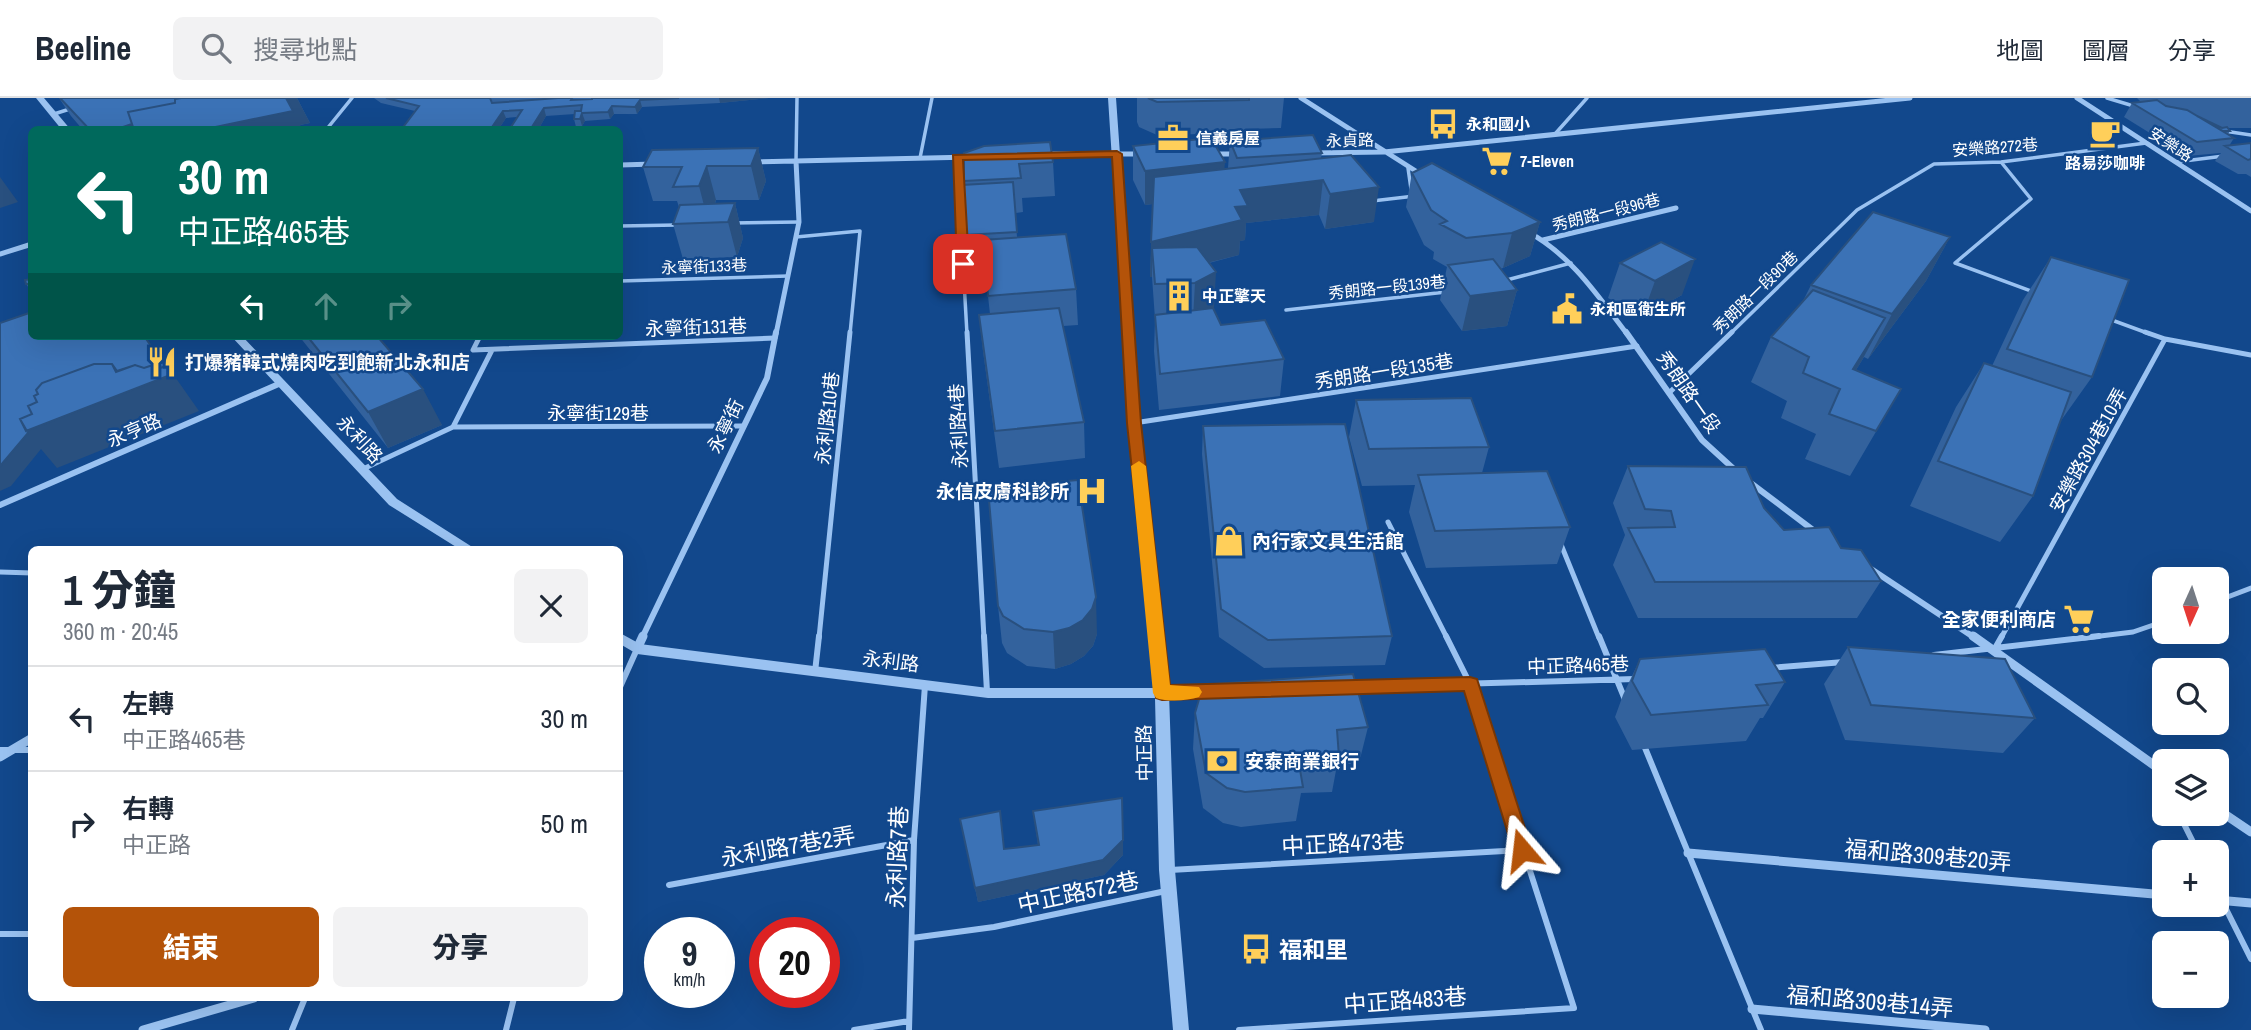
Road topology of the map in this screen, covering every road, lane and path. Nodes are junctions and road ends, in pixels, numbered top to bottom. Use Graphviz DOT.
graph roads {
  1 [pos="40,98"];
  2 [pos="352,98"];
  3 [pos="797,98"];
  4 [pos="932,98"];
  5 [pos="1112,98"];
  6 [pos="1301,98"];
  7 [pos="1587,98"];
  8 [pos="1910,98"];
  9 [pos="2077,98"];
  10 [pos="2107,98"];
  11 [pos="80,106"];
  12 [pos="2144,108"];
  13 [pos="54,114"];
  14 [pos="64,126"];
  15 [pos="329,126"];
  16 [pos="2216,128"];
  17 [pos="1555,134"];
  18 [pos="2251,135"];
  19 [pos="2147,142"];
  20 [pos="1384,152"];
  21 [pos="1117,154"];
  22 [pos="1143,154"];
  23 [pos="1208,154"];
  24 [pos="1247,154"];
  25 [pos="1301,154"];
  26 [pos="1033,155"];
  27 [pos="2226,155"];
  28 [pos="982,156"];
  29 [pos="957,157"];
  30 [pos="920,159"];
  31 [pos="796,161"];
  32 [pos="742,162"];
  33 [pos="2001,162"];
  34 [pos="2176,162"];
  35 [pos="660,164"];
  36 [pos="623,165"];
  37 [pos="1408,168"];
  38 [pos="1430,179"];
  39 [pos="1425,195"];
  40 [pos="1412,196"];
  41 [pos="1371,201"];
  42 [pos="1676,208"];
  43 [pos="1414,210"];
  44 [pos="1857,210"];
  45 [pos="2251,211"];
  46 [pos="799,222"];
  47 [pos="730,223"];
  48 [pos="689,225"];
  49 [pos="623,226"];
  50 [pos="1518,227"];
  51 [pos="796,237"];
  52 [pos="1543,240"];
  53 [pos="28,245"];
  54 [pos="0,254"];
  55 [pos="1571,262"];
  56 [pos="788,275"];
  57 [pos="623,281"];
  58 [pos="1495,283"];
  59 [pos="1457,291"];
  60 [pos="2042,294"];
  61 [pos="1286,310"];
  62 [pos="2103,317"];
  63 [pos="775,338"];
  64 [pos="2165,339"];
  65 [pos="240,340"];
  66 [pos="478,340"];
  67 [pos="1637,346"];
  68 [pos="492,350"];
  69 [pos="2251,355"];
  70 [pos="281,383"];
  71 [pos="1670,391"];
  72 [pos="1134,423"];
  73 [pos="744,426"];
  74 [pos="453,427"];
  75 [pos="362,469"];
  76 [pos="0,505"];
  77 [pos="1388,522"];
  78 [pos="1558,536"];
  79 [pos="1824,538"];
  80 [pos="464,546"];
  81 [pos="1858,560"];
  82 [pos="0,572"];
  83 [pos="28,573"];
  84 [pos="2251,588"];
  85 [pos="2230,596"];
  86 [pos="2152,625"];
  87 [pos="623,640"];
  88 [pos="637,649"];
  89 [pos="1994,650"];
  90 [pos="1924,656"];
  91 [pos="1854,661"];
  92 [pos="1757,669"];
  93 [pos="816,671"];
  94 [pos="1645,678"];
  95 [pos="623,680"];
  96 [pos="1617,681"];
  97 [pos="1470,684"];
  98 [pos="925,685"];
  99 [pos="1336,687"];
  100 [pos="1216,691"];
  101 [pos="988,693"];
  102 [pos="1162,693"];
  103 [pos="1627,705"];
  104 [pos="1637,730"];
  105 [pos="28,740"];
  106 [pos="0,750"];
  107 [pos="12,750"];
  108 [pos="28,750"];
  109 [pos="0,757"];
  110 [pos="2152,763"];
  111 [pos="2229,817"];
  112 [pos="2251,832"];
  113 [pos="914,840"];
  114 [pos="1522,850"];
  115 [pos="1688,853"];
  116 [pos="1167,870"];
  117 [pos="669,886"];
  118 [pos="1169,891"];
  119 [pos="2152,894"];
  120 [pos="2229,899"];
  121 [pos="2251,903"];
  122 [pos="2229,916"];
  123 [pos="0,934"];
  124 [pos="28,934"];
  125 [pos="912,938"];
  126 [pos="2251,959"];
  127 [pos="244,1001"];
  128 [pos="304,1001"];
  129 [pos="513,1001"];
  130 [pos="1752,1010"];
  131 [pos="909,1026"];
  132 [pos="143,1030"];
  133 [pos="292,1030"];
  134 [pos="506,1030"];
  135 [pos="855,1030"];
  136 [pos="1181,1030"];
  137 [pos="1239,1030"];
  138 [pos="1761,1030"];
  139 [pos="1985,1030"];
  1 -- 13 [label="street"];
  2 -- 15 [label="lane"];
  3 -- 31 [label="lane"];
  4 -- 30 [label="lane"];
  5 -- 21 [label="street, 中正路"];
  6 -- 20 [label="street"];
  7 -- 17 [label="lane"];
  8 -- 17 [label="street, 永貞路"];
  9 -- 19 [label="street, 安樂路"];
  10 -- 12 [label="lane"];
  11 -- 13 [label="lane"];
  13 -- 14 [label="street"];
  16 -- 18 [label="lane"];
  17 -- 20 [label="street, 永貞路"];
  19 -- 33 [label="lane, 安樂路272巷"];
  19 -- 34 [label="street, 安樂路"];
  20 -- 25 [label="street, 永貞路"];
  20 -- 37 [label="street"];
  21 -- 22 [label="street"];
  21 -- 26 [label="street"];
  21 -- 72 [label="street, 中正路"];
  23 -- 24 [label="street"];
  27 -- 34 [label="lane"];
  28 -- 29 [label="street"];
  29 -- 30 [label="street"];
  29 -- 101 [label="lane, 永利路4巷"];
  30 -- 31 [label="street"];
  31 -- 32 [label="street"];
  31 -- 46 [label="street, 永寧街"];
  33 -- 44 [label="lane, 安樂路272巷"];
  33 -- 60 [label="lane"];
  34 -- 45 [label="street, 安樂路"];
  35 -- 36 [label="street"];
  37 -- 38 [label="street"];
  37 -- 40 [label="lane"];
  39 -- 40 [label="lane"];
  40 -- 41 [label="lane"];
  40 -- 43 [label="lane"];
  42 -- 52 [label="street, 秀朗路一段96巷"];
  44 -- 71 [label="lane, 秀朗路一段90巷"];
  46 -- 47 [label="lane"];
  46 -- 51 [label="street, 永寧街"];
  48 -- 49 [label="lane"];
  50 -- 52 [label="street, 秀朗路一段"];
  51 -- 56 [label="street, 永寧街"];
  51 -- 93 [label="lane, 永利路10巷"];
  52 -- 55 [label="street, 秀朗路一段"];
  53 -- 54 [label="street"];
  55 -- 58 [label="lane"];
  55 -- 67 [label="street, 秀朗路一段"];
  56 -- 57 [label="lane, 永寧街133巷"];
  56 -- 63 [label="street, 永寧街"];
  59 -- 61 [label="lane, 秀朗路一段139巷"];
  62 -- 64 [label="lane"];
  63 -- 68 [label="lane, 永寧街131巷"];
  63 -- 73 [label="street, 永寧街"];
  64 -- 69 [label="lane"];
  64 -- 89 [label="lane, 安樂路304巷10弄"];
  65 -- 70 [label="street, 永利路"];
  66 -- 68 [label="lane"];
  67 -- 71 [label="street, 秀朗路一段"];
  67 -- 72 [label="lane, 秀朗路一段135巷"];
  68 -- 74 [label="lane"];
  70 -- 75 [label="street, 永利路"];
  70 -- 76 [label="street, 永亨路"];
  71 -- 79 [label="street, 秀朗路一段"];
  72 -- 102 [label="street, 中正路"];
  73 -- 74 [label="lane, 永寧街129巷"];
  73 -- 88 [label="street, 永寧街"];
  74 -- 75 [label="lane"];
  75 -- 80 [label="street, 永利路"];
  77 -- 97 [label="lane"];
  78 -- 96 [label="lane"];
  81 -- 89 [label="street"];
  82 -- 83 [label="lane"];
  84 -- 85 [label="lane"];
  86 -- 89 [label="lane"];
  87 -- 88 [label="street, 永利路"];
  88 -- 93 [label="street, 永利路"];
  88 -- 95 [label="lane, 永寧街"];
  89 -- 90 [label="lane"];
  89 -- 110 [label="street"];
  91 -- 92 [label="lane"];
  93 -- 98 [label="street, 永利路"];
  94 -- 96 [label="lane, 中正路465巷"];
  96 -- 97 [label="lane, 中正路465巷"];
  96 -- 103 [label="lane"];
  97 -- 99 [label="lane, 中正路465巷"];
  97 -- 114 [label="lane"];
  98 -- 101 [label="street, 永利路"];
  98 -- 113 [label="lane, 永利路7巷"];
  100 -- 102 [label="lane"];
  101 -- 102 [label="street, 永利路"];
  102 -- 116 [label="street, 中正路"];
  104 -- 115 [label="lane"];
  105 -- 107 [label="street"];
  106 -- 107 [label="lane"];
  107 -- 108 [label="lane"];
  107 -- 109 [label="street"];
  111 -- 112 [label="street"];
  113 -- 117 [label="lane, 永利路7巷2弄"];
  113 -- 125 [label="lane, 永利路7巷"];
  114 -- 116 [label="lane, 中正路473巷"];
  114 -- 137 [label="lane, 中正路483巷"];
  115 -- 119 [label="street, 福和路309巷20弄"];
  115 -- 130 [label="lane"];
  116 -- 118 [label="street, 中正路"];
  118 -- 125 [label="lane, 中正路572巷"];
  118 -- 136 [label="street, 中正路"];
  120 -- 121 [label="street"];
  122 -- 126 [label="lane"];
  123 -- 124 [label="lane"];
  125 -- 131 [label="lane, 永利路7巷"];
  127 -- 132 [label="street"];
  128 -- 133 [label="lane"];
  129 -- 134 [label="lane"];
  130 -- 138 [label="lane"];
  130 -- 139 [label="street, 福和路309巷14弄"];
  131 -- 135 [label="lane"];
}
